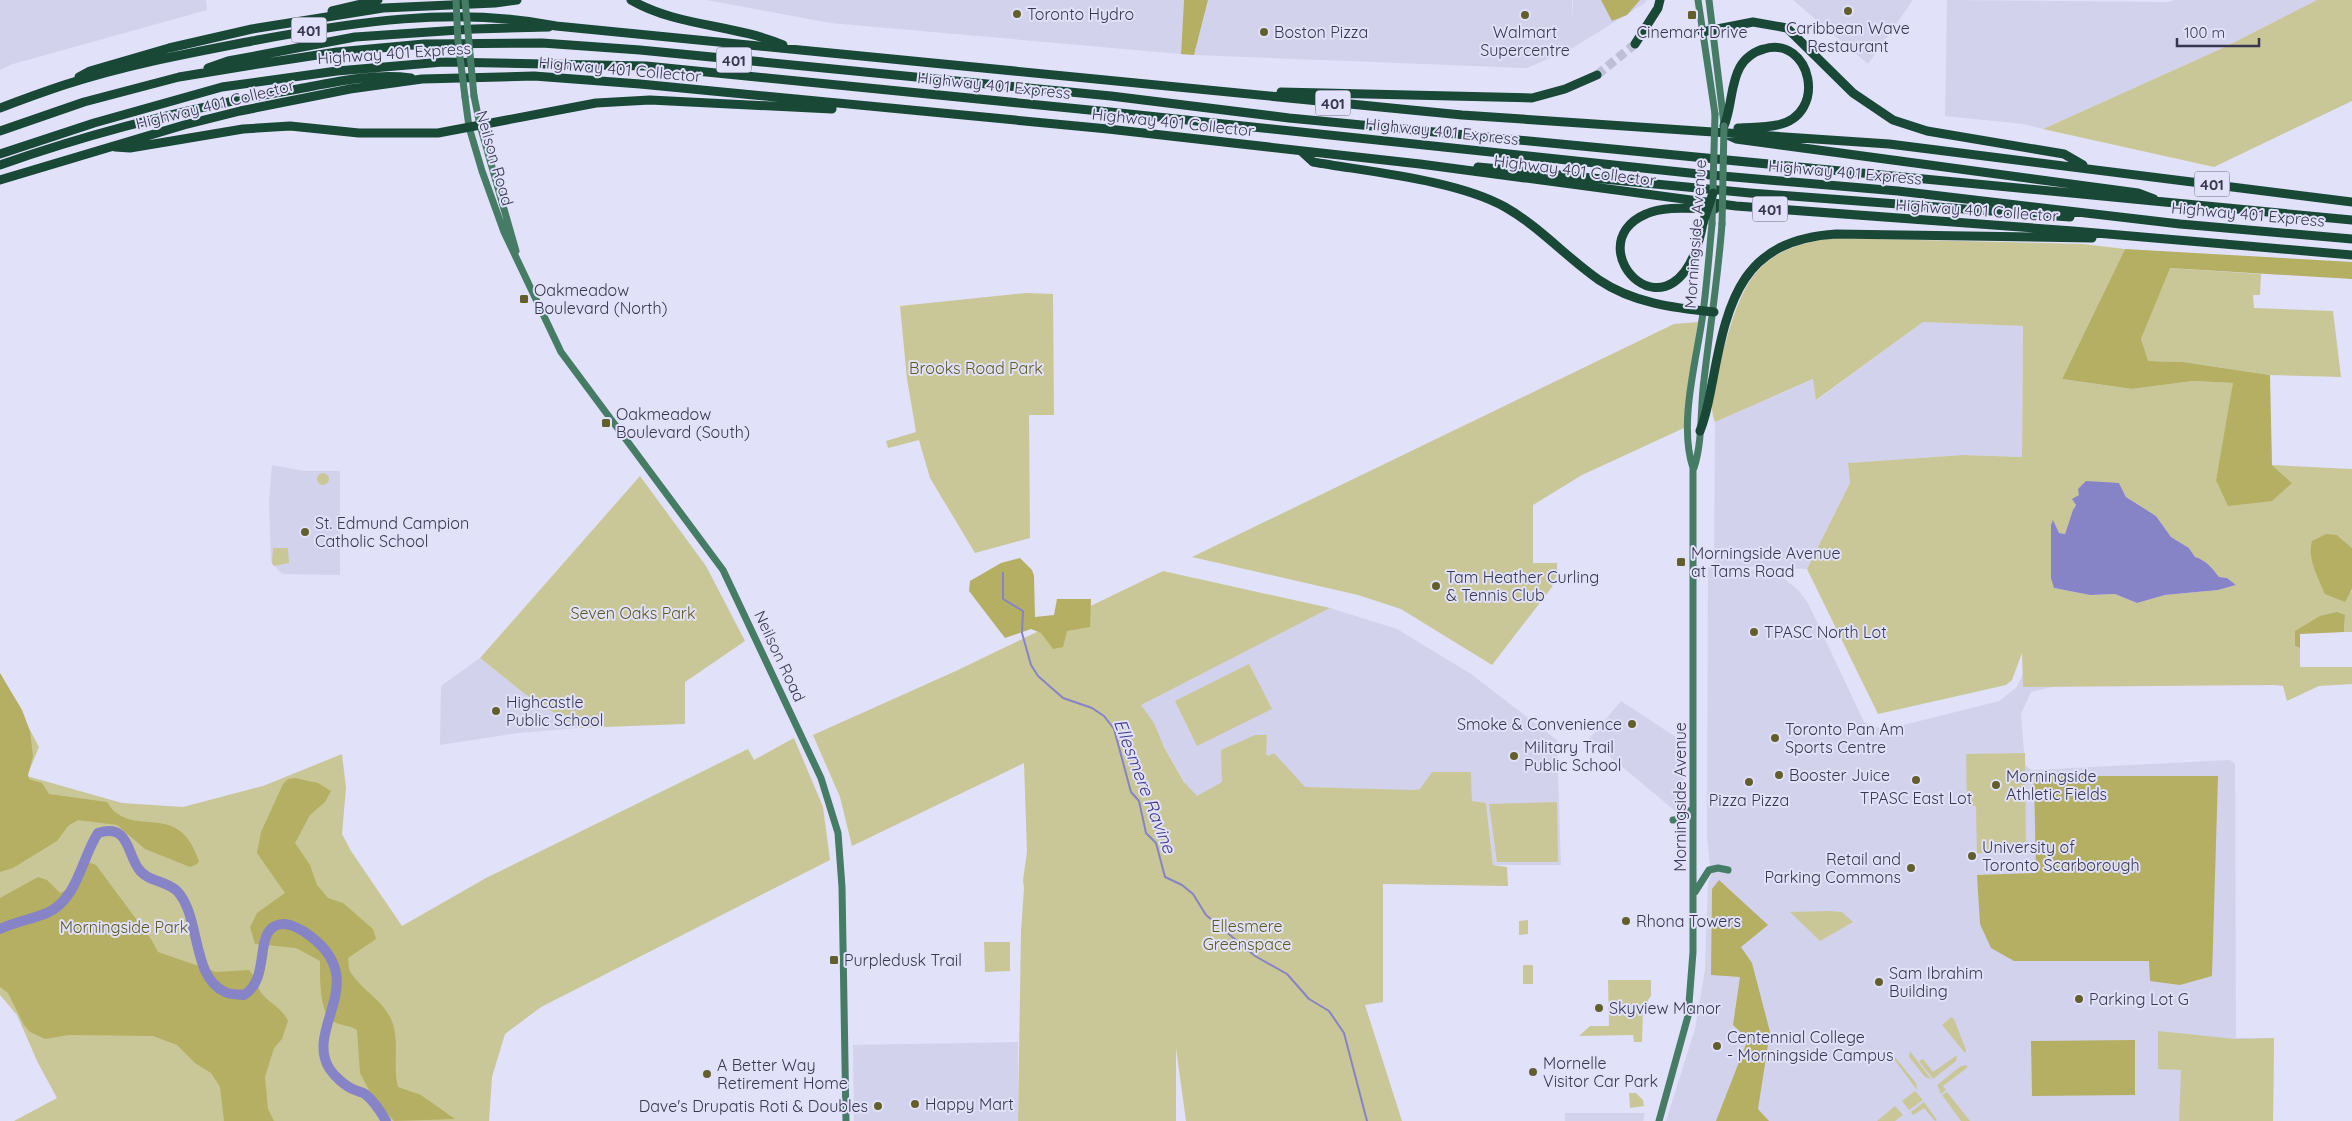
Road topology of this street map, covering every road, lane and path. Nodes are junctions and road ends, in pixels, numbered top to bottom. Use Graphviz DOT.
graph roads {
  1 [pos="378,0"];
  2 [pos="456,0"];
  3 [pos="465,0"];
  4 [pos="517,0"];
  5 [pos="631,0"];
  6 [pos="1660,0"];
  7 [pos="1698,0"];
  8 [pos="1710,0"];
  9 [pos="556,26"];
  10 [pos="252,29"];
  11 [pos="1714,30"];
  12 [pos="1702,32"];
  13 [pos="1635,44"];
  14 [pos="790,48"];
  15 [pos="1597,75"];
  16 [pos="180,77"];
  17 [pos="422,79"];
  18 [pos="65,84"];
  19 [pos="1203,90"];
  20 [pos="0,108"];
  21 [pos="905,111"];
  22 [pos="1726,114"];
  23 [pos="480,125"];
  24 [pos="469,127"];
  25 [pos="1722,128"];
  26 [pos="0,131"];
  27 [pos="107,147"];
  28 [pos="1300,151"];
  29 [pos="0,154"];
  30 [pos="1420,164"];
  31 [pos="0,165"];
  32 [pos="2090,168"];
  33 [pos="0,180"];
  34 [pos="1713,193"];
  35 [pos="2159,201"];
  36 [pos="2352,202"];
  37 [pos="1736,206"];
  38 [pos="2352,220"];
  39 [pos="1708,224"];
  40 [pos="2180,224"];
  41 [pos="2122,236"];
  42 [pos="2352,239"];
  43 [pos="2352,255"];
  44 [pos="518,261"];
  45 [pos="1704,311"];
  46 [pos="1714,312"];
  47 [pos="1700,431"];
  48 [pos="1694,468"];
  49 [pos="1694,808"];
  50 [pos="1674,820"];
  51 [pos="1728,870"];
  52 [pos="1694,894"];
  53 [pos="846,1121"];
  54 [pos="1659,1121"];
  1 -- 10 [label="highway"];
  2 -- 24 [label="main road, Neilson Road, bridge"];
  3 -- 23 [label="main road, Neilson Road, bridge"];
  4 -- 10 [label="highway"];
  5 -- 14 [label="highway"];
  6 -- 13 [label="highway"];
  7 -- 12 [label="main road, Morningside Avenue"];
  8 -- 11 [label="main road"];
  9 -- 14 [label="highway, 401"];
  9 -- 16 [label="highway"];
  9 -- 18 [label="highway, 401"];
  10 -- 18 [label="highway"];
  11 -- 12 [label="highway"];
  11 -- 22 [label="main road"];
  11 -- 32 [label="highway"];
  12 -- 34 [label="main road, Morningside Avenue, bridge"];
  14 -- 19 [label="highway, 401"];
  15 -- 19 [label="highway"];
  16 -- 26 [label="highway, Highway 401 Express / 401"];
  16 -- 35 [label="highway, Highway 401 Express / 401"];
  17 -- 21 [label="highway, Highway 401 Collector / 401"];
  17 -- 27 [label="highway, Highway 401 Collector / 401"];
  17 -- 31 [label="highway"];
  18 -- 20 [label="highway, 401"];
  19 -- 25 [label="highway, 401"];
  21 -- 23 [label="highway"];
  21 -- 28 [label="highway, Highway 401 Collector / 401"];
  22 -- 25 [label="highway"];
  22 -- 25 [label="highway"];
  23 -- 24 [label="highway"];
  23 -- 44 [label="main road, Neilson Road"];
  24 -- 27 [label="highway"];
  24 -- 44 [label="main road, Neilson Road"];
  25 -- 32 [label="highway, 401"];
  25 -- 35 [label="highway"];
  25 -- 46 [label="main road, Morningside Avenue, bridge"];
  27 -- 33 [label="highway, Highway 401 Collector / 401"];
  28 -- 30 [label="highway, Highway 401 Collector / 401"];
  28 -- 45 [label="highway"];
  29 -- 40 [label="highway, Highway 401 Express / 401"];
  30 -- 37 [label="highway, Highway 401 Collector / 401"];
  30 -- 40 [label="highway"];
  32 -- 36 [label="highway, 401"];
  34 -- 39 [label="highway, bridge"];
  35 -- 38 [label="highway, Highway 401 Express / 401"];
  37 -- 39 [label="highway"];
  37 -- 41 [label="highway, Highway 401 Collector / 401"];
  39 -- 45 [label="main road, Morningside Avenue"];
  40 -- 42 [label="highway, Highway 401 Express / 401"];
  41 -- 43 [label="highway, Highway 401 Collector / 401"];
  41 -- 47 [label="highway"];
  44 -- 53 [label="main road, Neilson Road"];
  45 -- 46 [label="highway"];
  45 -- 48 [label="main road, Morningside Avenue"];
  46 -- 47 [label="main road, Morningside Avenue"];
  47 -- 48 [label="main road, Morningside Avenue"];
  48 -- 49 [label="main road, Morningside Avenue"];
  49 -- 50 [label="main road"];
  49 -- 52 [label="main road, Morningside Avenue"];
  51 -- 52 [label="main road"];
  52 -- 54 [label="main road, Morningside Avenue"];
}
